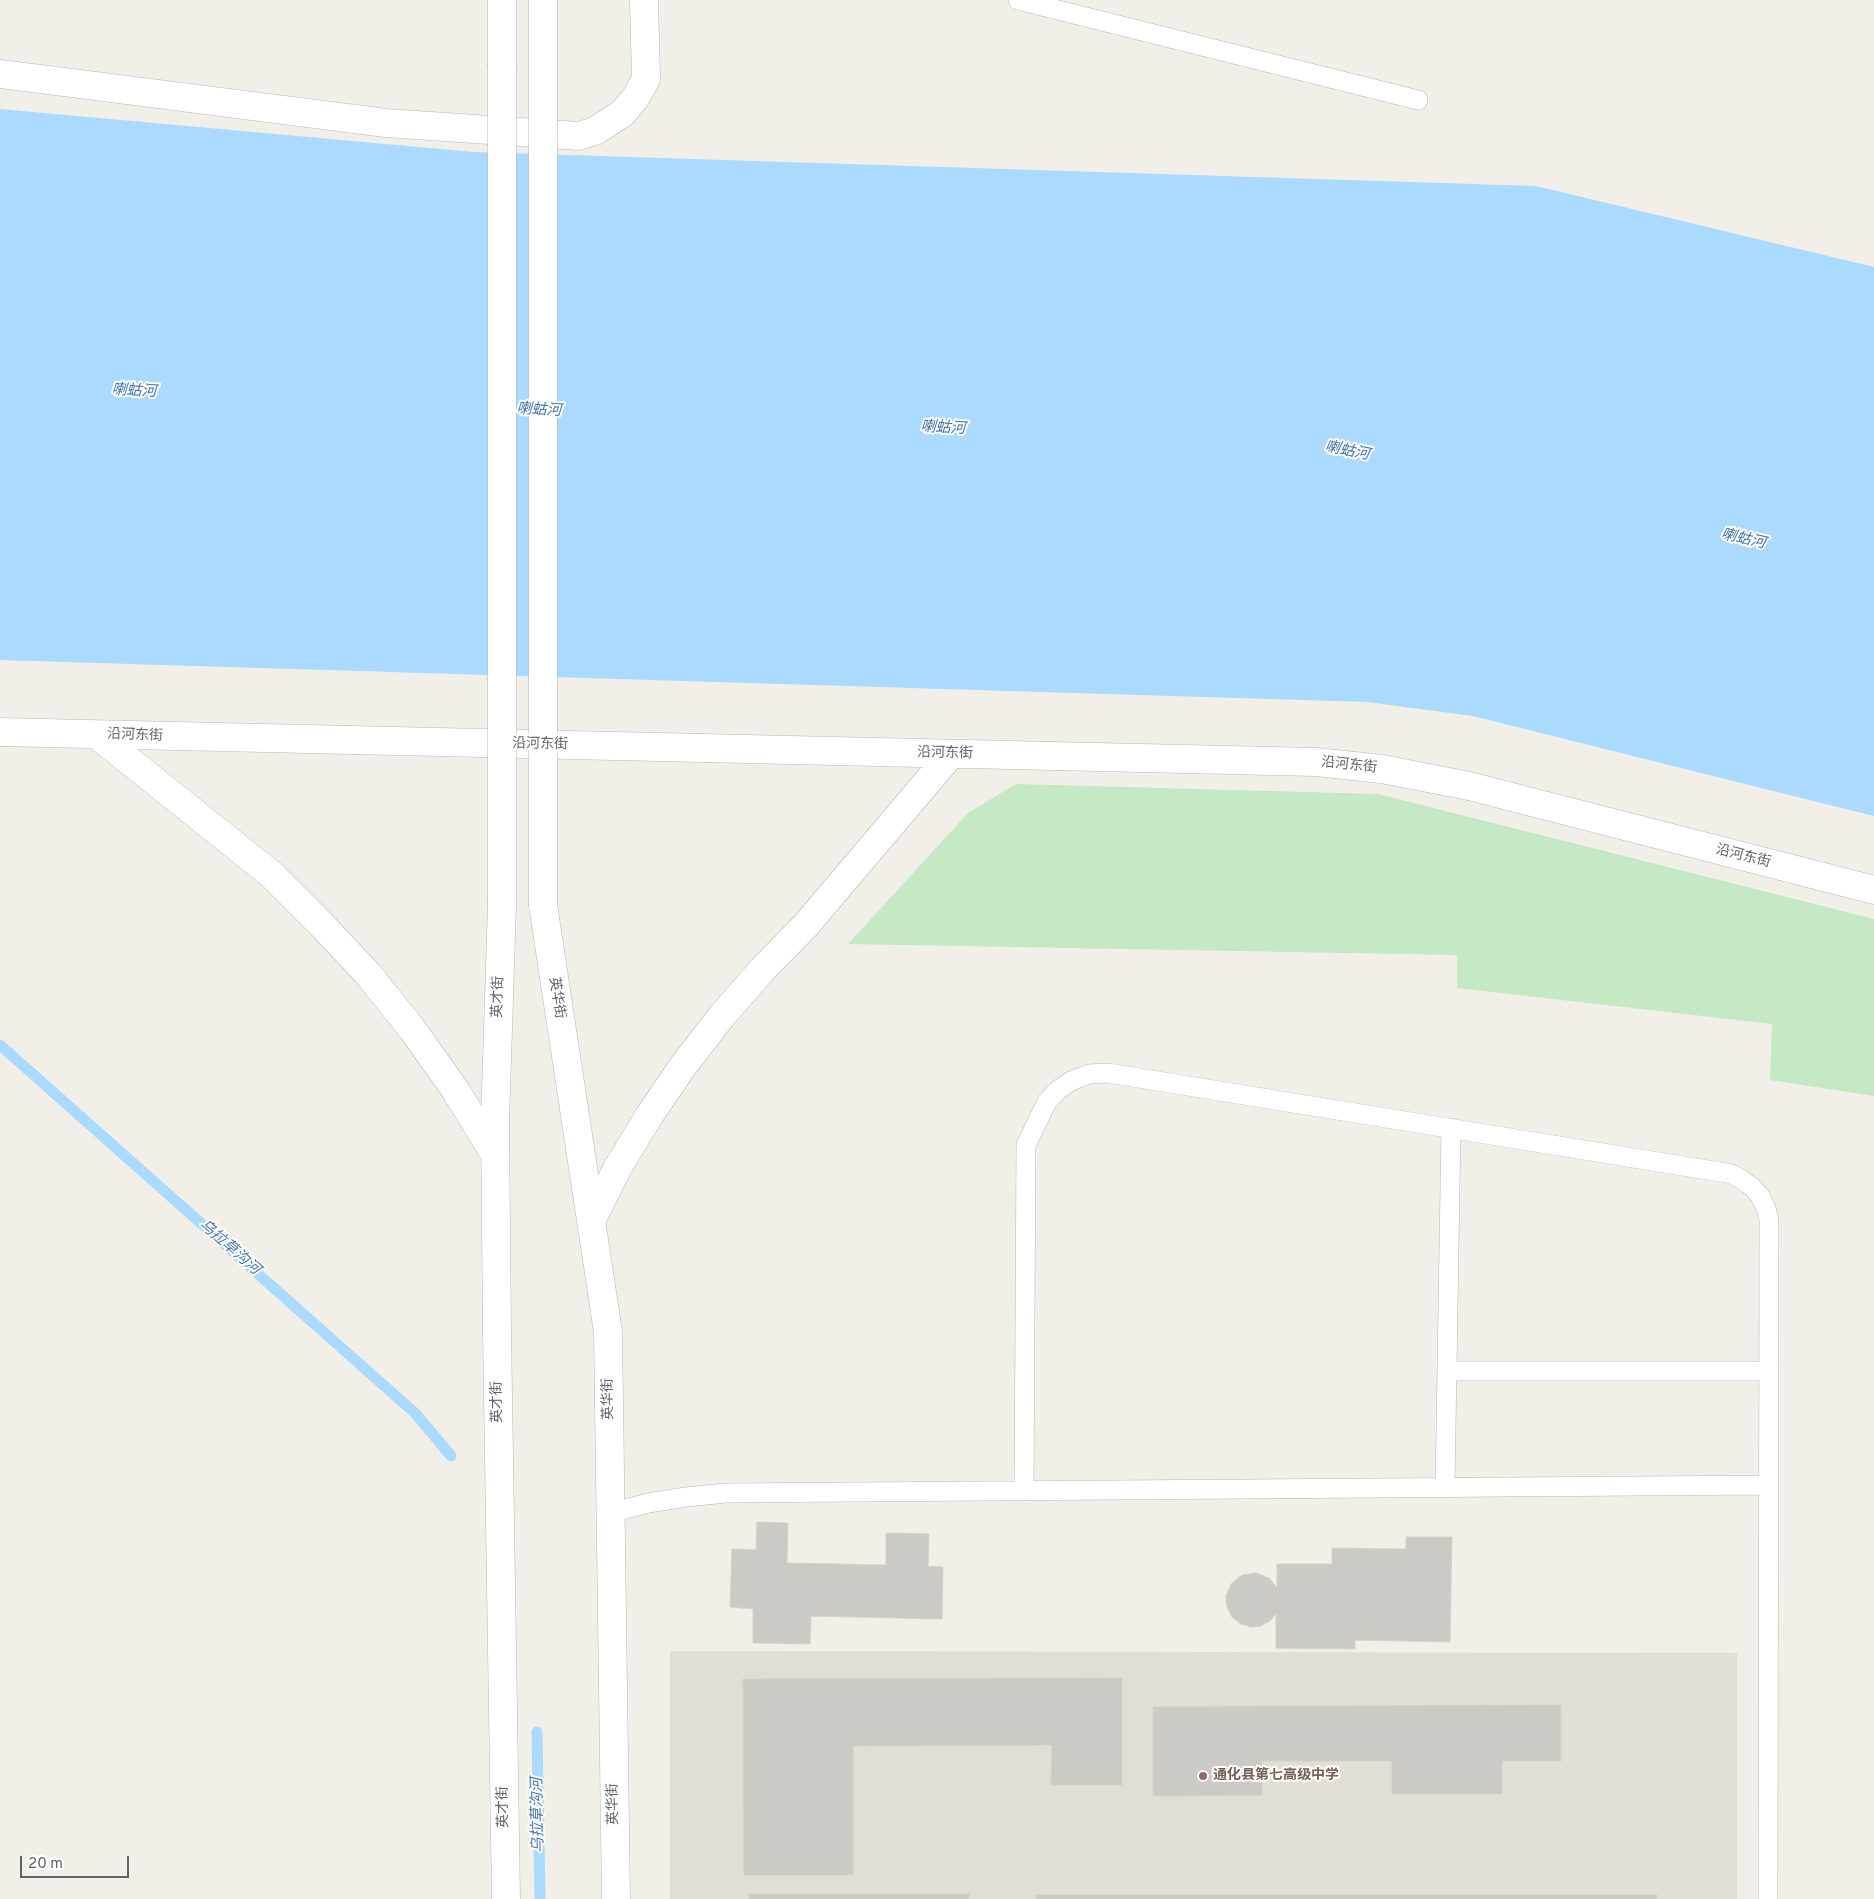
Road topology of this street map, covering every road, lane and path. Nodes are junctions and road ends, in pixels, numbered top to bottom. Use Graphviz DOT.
graph roads {
  1 [pos="502,0"];
  2 [pos="542,0"];
  3 [pos="644,0"];
  4 [pos="1018,0"];
  5 [pos="0,74"];
  6 [pos="1418,100"];
  7 [pos="0,732"];
  8 [pos="97,735"];
  9 [pos="951,754"];
  10 [pos="1874,890"];
  11 [pos="1451,1128"];
  12 [pos="496,1157"];
  13 [pos="591,1221"];
  14 [pos="1447,1371"];
  15 [pos="1769,1371"];
  16 [pos="1768,1485"];
  17 [pos="1445,1487"];
  18 [pos="1024,1491"];
  19 [pos="610,1513"];
  20 [pos="506,1899"];
  21 [pos="616,1899"];
  22 [pos="1768,1899"];
  1 -- 12 [label="street, 英才街, bridge"];
  2 -- 13 [label="street, 英华街, bridge"];
  3 -- 5 [label="street"];
  4 -- 6 [label="lane"];
  7 -- 8 [label="street, 沿河东街"];
  8 -- 9 [label="street, 沿河东街"];
  8 -- 12 [label="street"];
  9 -- 10 [label="street, 沿河东街"];
  9 -- 13 [label="street"];
  11 -- 14 [label="lane"];
  11 -- 15 [label="lane"];
  11 -- 18 [label="lane"];
  12 -- 20 [label="street, 英才街"];
  13 -- 19 [label="street, 英华街"];
  14 -- 15 [label="lane"];
  14 -- 17 [label="lane"];
  15 -- 16 [label="lane"];
  16 -- 17 [label="lane"];
  16 -- 22 [label="lane"];
  17 -- 18 [label="lane"];
  18 -- 19 [label="lane"];
  19 -- 21 [label="street, 英华街"];
}
